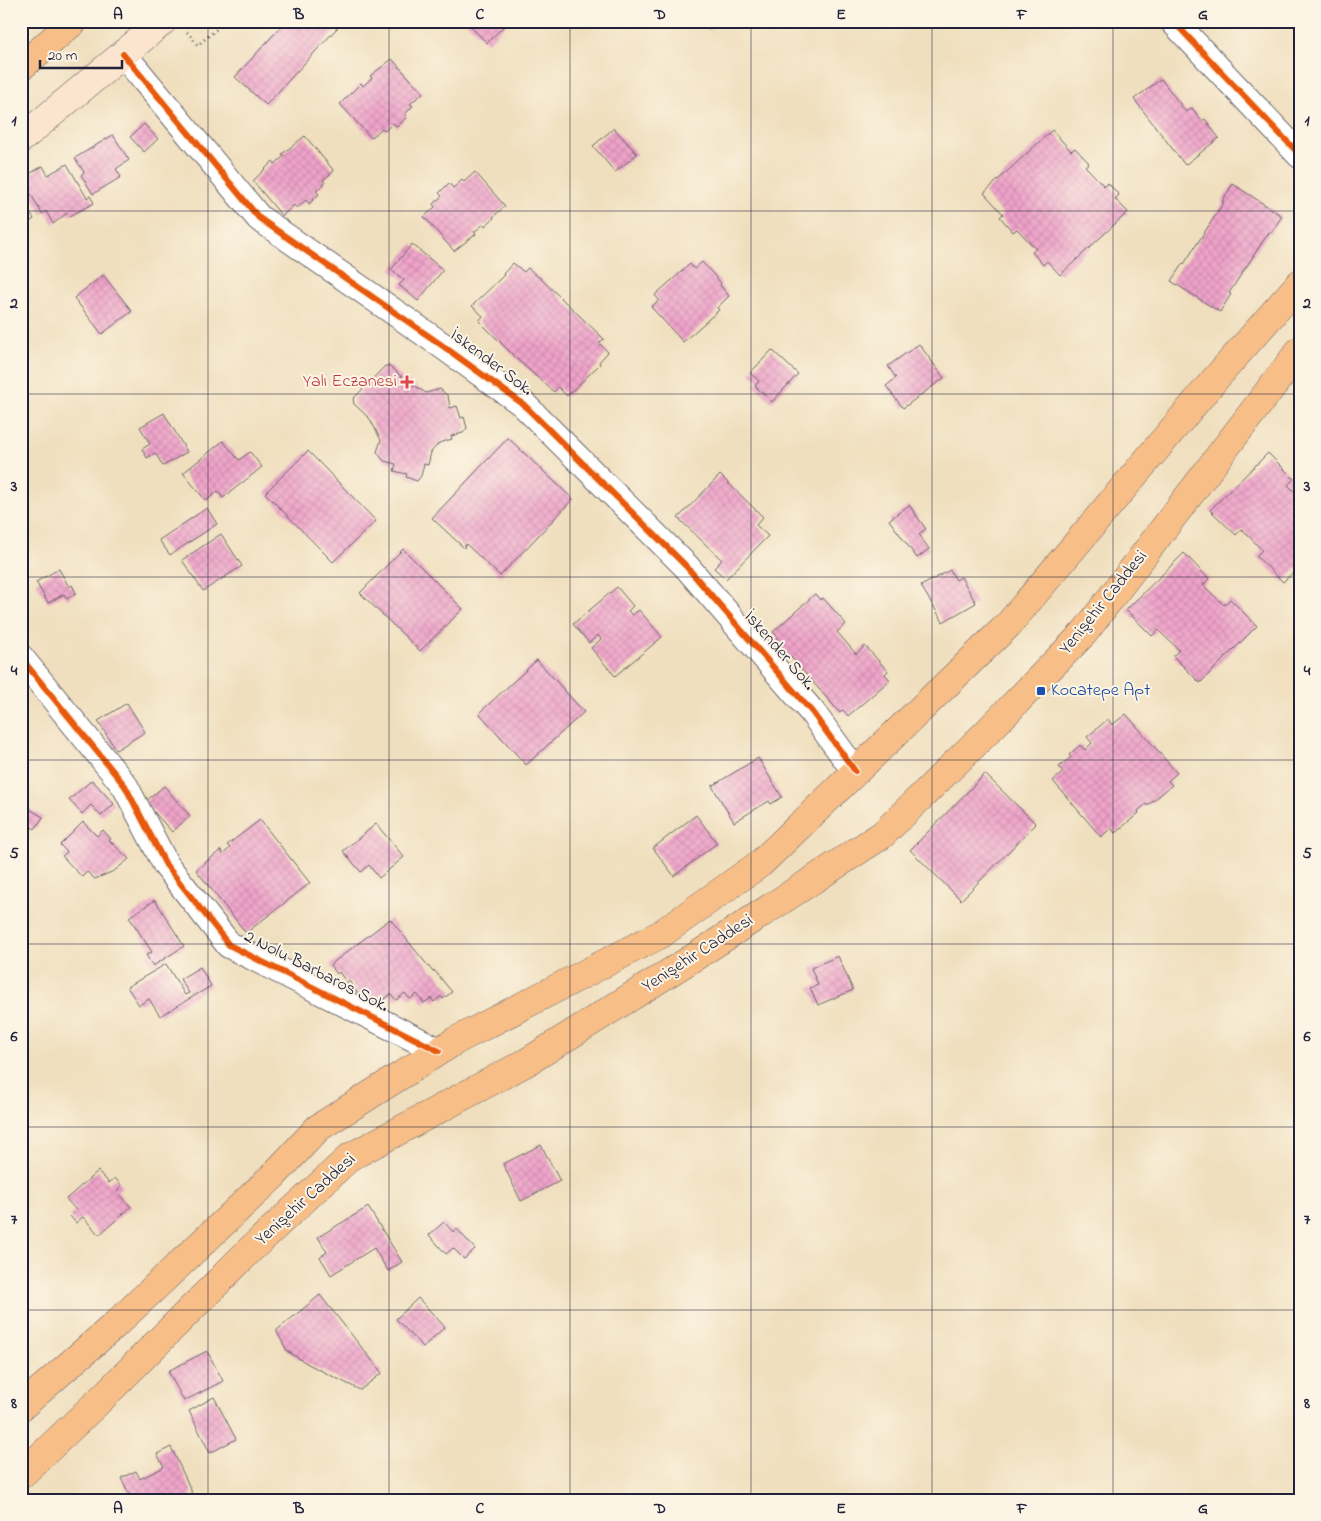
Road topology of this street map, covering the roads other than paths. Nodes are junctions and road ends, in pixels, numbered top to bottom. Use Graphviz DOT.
graph roads {
  1 [pos="74,21"];
  2 [pos="163,21"];
  3 [pos="1174,21"];
  4 [pos="123,54"];
  5 [pos="21,68"];
  6 [pos="21,139"];
  7 [pos="1300,155"];
  8 [pos="1300,283"];
  9 [pos="1300,350"];
  10 [pos="21,658"];
  11 [pos="855,771"];
  12 [pos="439,1051"];
  13 [pos="21,1406"];
  14 [pos="21,1474"];
  1 -- 5 [label="main road"];
  2 -- 4 [label="main road"];
  3 -- 7 [label="street"];
  4 -- 6 [label="main road"];
  4 -- 11 [label="street, İskender Sok."];
  8 -- 11 [label="main road, Yenişehir Caddesi"];
  9 -- 14 [label="main road, Yenişehir Caddesi"];
  10 -- 12 [label="street, 2 Nolu Barbaros Sok."];
  11 -- 12 [label="main road, Yenişehir Caddesi"];
  12 -- 13 [label="main road, Yenişehir Caddesi"];
}
